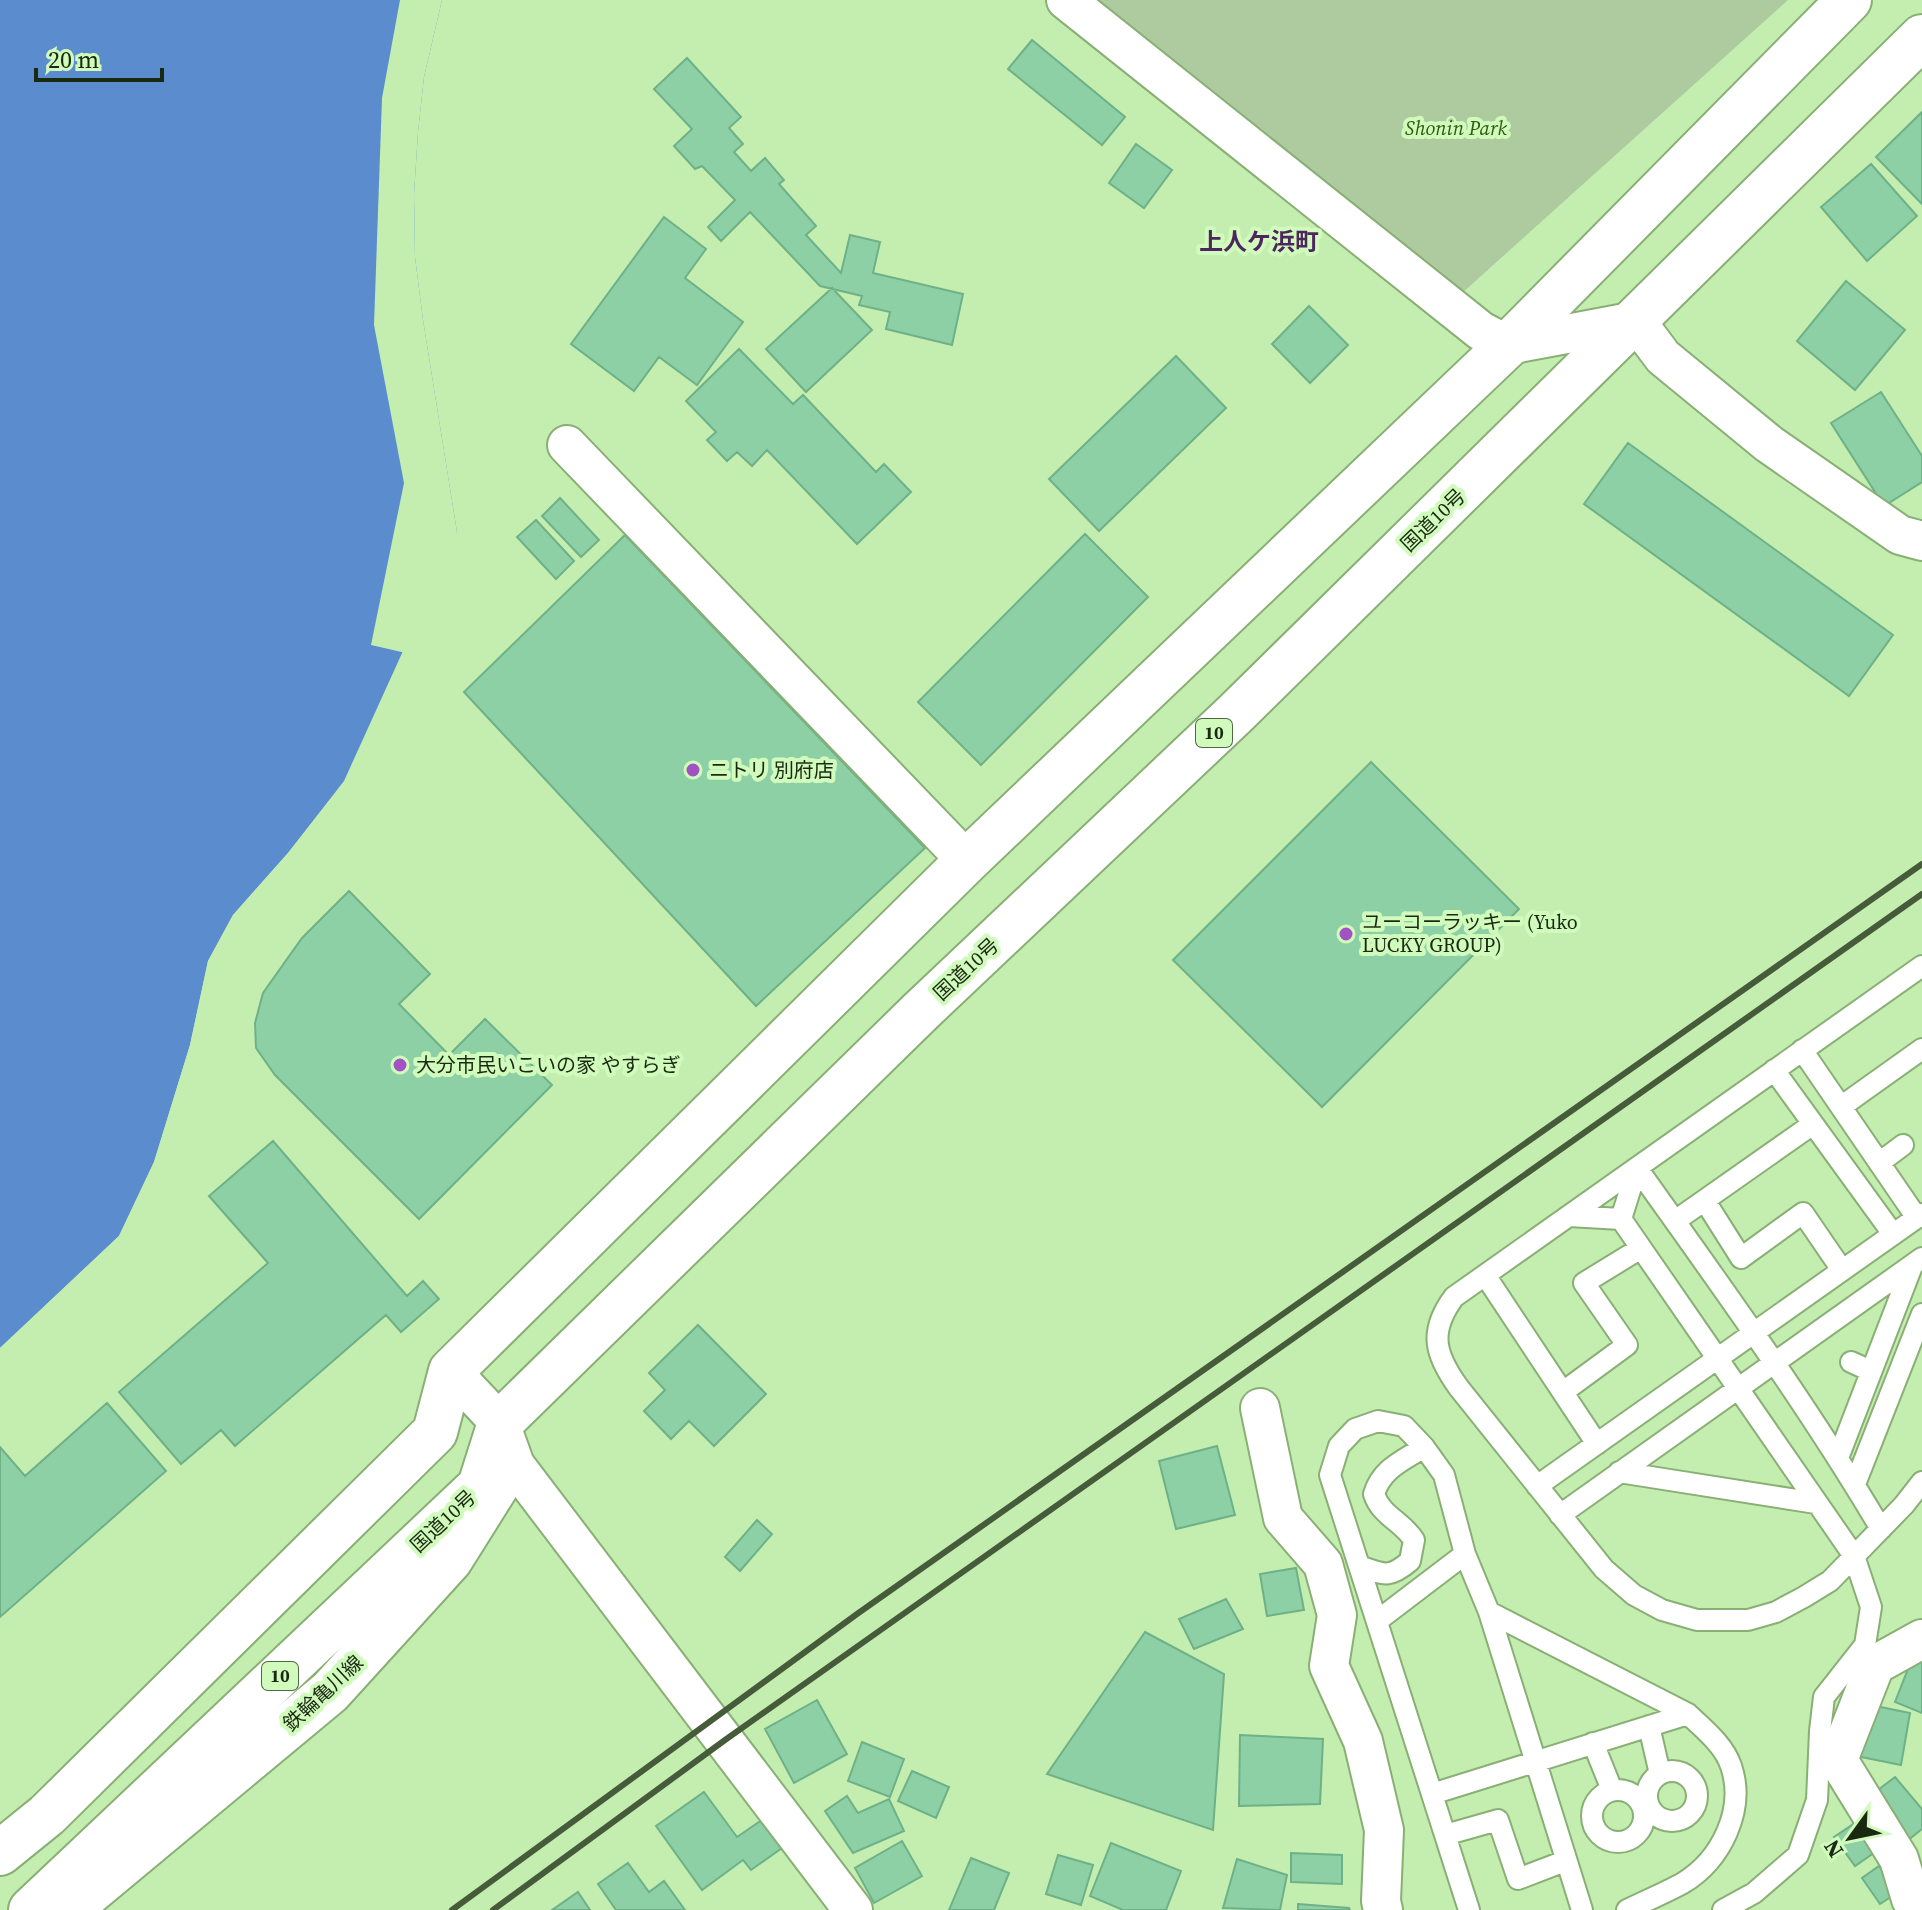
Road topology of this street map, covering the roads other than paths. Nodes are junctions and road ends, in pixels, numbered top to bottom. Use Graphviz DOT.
graph roads {
  1 [pos="1066,0"];
  2 [pos="1849,0"];
  3 [pos="1922,37"];
  4 [pos="1636,321"];
  5 [pos="1508,345"];
  6 [pos="567,445"];
  7 [pos="1922,541"];
  8 [pos="967,861"];
  9 [pos="1922,966"];
  10 [pos="1922,1049"];
  11 [pos="1802,1050"];
  12 [pos="1774,1070"];
  13 [pos="1842,1106"];
  14 [pos="1813,1124"];
  15 [pos="1903,1145"];
  16 [pos="1879,1163"];
  17 [pos="1637,1168"];
  18 [pos="1705,1201"];
  19 [pos="1569,1216"];
  20 [pos="1919,1216"];
  21 [pos="1621,1219"];
  22 [pos="1675,1221"];
  23 [pos="1893,1234"];
  24 [pos="1641,1248"];
  25 [pos="1917,1262"];
  26 [pos="1842,1270"];
  27 [pos="1485,1275"];
  28 [pos="1922,1314"];
  29 [pos="1753,1333"];
  30 [pos="1717,1359"];
  31 [pos="1851,1362"];
  32 [pos="1773,1363"];
  33 [pos="451,1371"];
  34 [pos="1871,1371"];
  35 [pos="1737,1389"];
  36 [pos="1563,1392"];
  37 [pos="1260,1408"];
  38 [pos="500,1423"];
  39 [pos="1597,1444"];
  40 [pos="1424,1447"];
  41 [pos="1838,1458"];
  42 [pos="1619,1472"];
  43 [pos="1922,1482"];
  44 [pos="1855,1484"];
  45 [pos="1537,1486"];
  46 [pos="1816,1503"];
  47 [pos="1560,1515"];
  48 [pos="1881,1529"];
  49 [pos="1465,1554"];
  50 [pos="1854,1556"];
  51 [pos="1362,1567"];
  52 [pos="1489,1612"];
  53 [pos="1377,1621"];
  54 [pos="1922,1639"];
  55 [pos="1688,1714"];
  56 [pos="1649,1726"];
  57 [pos="1593,1743"];
  58 [pos="1536,1762"];
  59 [pos="1660,1774"];
  60 [pos="1612,1790"];
  61 [pos="1432,1794"];
  62 [pos="1646,1806"];
  63 [pos="1445,1835"];
  64 [pos="0,1853"];
  65 [pos="1565,1861"];
  66 [pos="31,1910"];
  67 [pos="68,1910"];
  68 [pos="853,1910"];
  69 [pos="1383,1910"];
  70 [pos="1469,1910"];
  71 [pos="1582,1910"];
  72 [pos="1627,1910"];
  73 [pos="1723,1910"];
  74 [pos="1918,1910"];
  1 -- 5 [label="street"];
  2 -- 5 [label="main road"];
  3 -- 4 [label="main road, 国道10号 / 10"];
  4 -- 5 [label="street"];
  4 -- 7 [label="street"];
  4 -- 38 [label="main road, 国道10号 / 10"];
  5 -- 8 [label="main road"];
  6 -- 8 [label="street"];
  8 -- 33 [label="main road"];
  9 -- 11 [label="lane"];
  10 -- 13 [label="lane"];
  11 -- 12 [label="lane"];
  11 -- 13 [label="lane"];
  12 -- 14 [label="lane"];
  12 -- 17 [label="lane"];
  13 -- 16 [label="lane"];
  14 -- 18 [label="lane"];
  14 -- 23 [label="lane"];
  15 -- 16 [label="lane"];
  16 -- 20 [label="lane"];
  17 -- 19 [label="lane"];
  17 -- 21 [label="lane"];
  17 -- 22 [label="lane"];
  18 -- 22 [label="lane"];
  18 -- 26 [label="lane"];
  19 -- 21 [label="lane"];
  19 -- 27 [label="lane"];
  20 -- 23 [label="lane"];
  21 -- 24 [label="lane"];
  22 -- 29 [label="lane"];
  23 -- 26 [label="lane"];
  24 -- 30 [label="lane"];
  24 -- 36 [label="lane"];
  25 -- 32 [label="lane"];
  25 -- 34 [label="lane"];
  26 -- 29 [label="lane"];
  27 -- 36 [label="lane"];
  27 -- 45 [label="lane"];
  28 -- 44 [label="lane"];
  29 -- 30 [label="lane"];
  29 -- 32 [label="lane"];
  30 -- 35 [label="lane"];
  30 -- 39 [label="lane"];
  31 -- 34 [label="lane"];
  32 -- 35 [label="lane"];
  32 -- 41 [label="lane"];
  33 -- 38 [label="street"];
  33 -- 64 [label="main road"];
  34 -- 41 [label="lane"];
  35 -- 42 [label="lane"];
  35 -- 46 [label="lane"];
  36 -- 39 [label="lane"];
  37 -- 69 [label="street"];
  38 -- 66 [label="main road, 国道10号 / 10"];
  38 -- 67 [label="main road, 鉄輪亀川線"];
  38 -- 68 [label="street"];
  39 -- 45 [label="lane"];
  40 -- 49 [label="lane"];
  40 -- 51 [label="lane"];
  40 -- 51 [label="lane"];
  41 -- 44 [label="lane"];
  42 -- 46 [label="lane"];
  42 -- 47 [label="lane"];
  43 -- 48 [label="lane"];
  44 -- 48 [label="lane"];
  45 -- 47 [label="lane"];
  46 -- 50 [label="lane"];
  47 -- 50 [label="lane"];
  48 -- 50 [label="lane"];
  49 -- 52 [label="lane"];
  49 -- 53 [label="lane"];
  50 -- 73 [label="lane"];
  51 -- 53 [label="lane"];
  52 -- 55 [label="lane"];
  52 -- 58 [label="lane"];
  53 -- 61 [label="lane"];
  54 -- 74 [label="street"];
  55 -- 56 [label="lane"];
  55 -- 72 [label="lane"];
  56 -- 57 [label="lane"];
  56 -- 59 [label="lane"];
  57 -- 58 [label="lane"];
  57 -- 60 [label="lane"];
  58 -- 61 [label="lane"];
  58 -- 65 [label="lane"];
  59 -- 62 [label="lane"];
  59 -- 62 [label="lane"];
  60 -- 62 [label="lane"];
  60 -- 62 [label="lane"];
  61 -- 63 [label="lane"];
  63 -- 65 [label="lane"];
  63 -- 70 [label="lane"];
  65 -- 71 [label="lane"];
}
